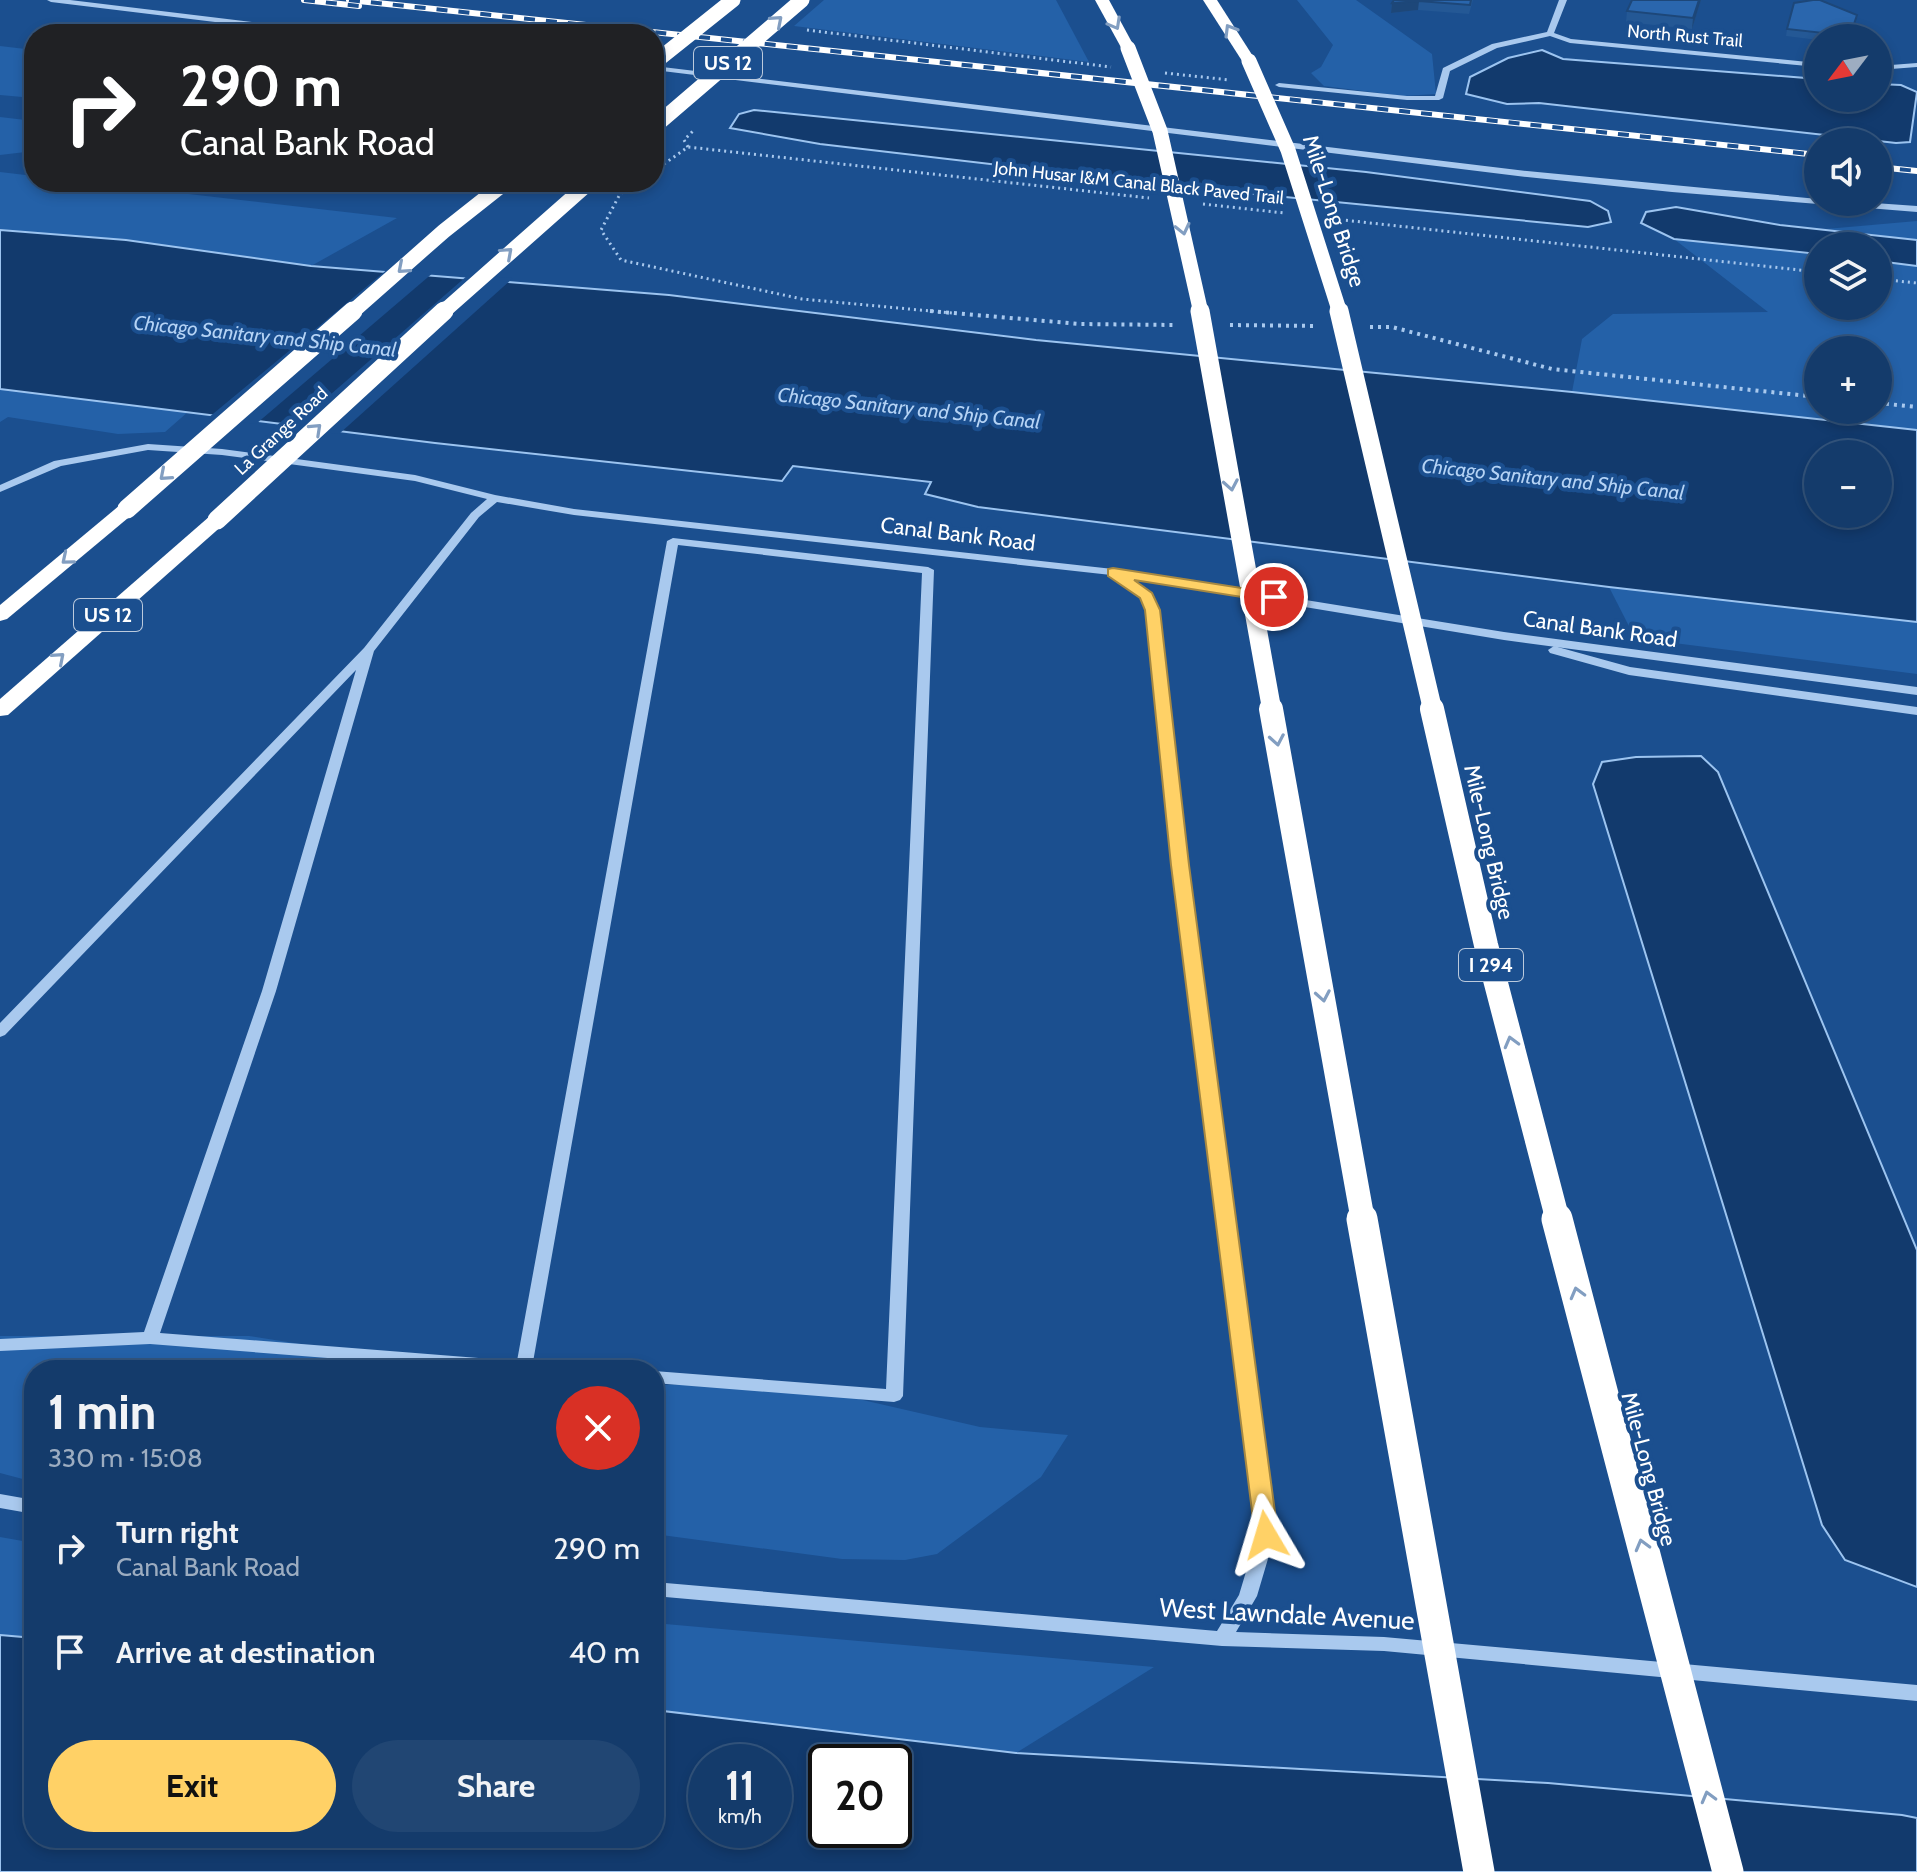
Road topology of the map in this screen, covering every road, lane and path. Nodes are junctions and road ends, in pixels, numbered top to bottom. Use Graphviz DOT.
graph roads {
  1 [pos="51,0"];
  2 [pos="733,0"];
  3 [pos="802,0"];
  4 [pos="1102,0"];
  5 [pos="1210,0"];
  6 [pos="1563,0"];
  7 [pos="251,24"];
  8 [pos="800,29"];
  9 [pos="1550,34"];
  10 [pos="664,58"];
  11 [pos="1126,58"];
  12 [pos="1804,64"];
  13 [pos="664,67"];
  14 [pos="1892,68"];
  15 [pos="1914,68"];
  16 [pos="1155,72"];
  17 [pos="1279,85"];
  18 [pos="664,118"];
  19 [pos="695,129"];
  20 [pos="688,147"];
  21 [pos="664,164"];
  22 [pos="493,192"];
  23 [pos="578,192"];
  24 [pos="1157,199"];
  25 [pos="1804,201"];
  26 [pos="1188,203"];
  27 [pos="1892,207"];
  28 [pos="1917,209"];
  29 [pos="1298,215"];
  30 [pos="1329,218"];
  31 [pos="1804,270"];
  32 [pos="1892,280"];
  33 [pos="1917,283"];
  34 [pos="1892,404"];
  35 [pos="1917,407"];
  36 [pos="0,489"];
  37 [pos="495,498"];
  38 [pos="1113,572"];
  39 [pos="0,615"];
  40 [pos="1504,636"];
  41 [pos="368,651"];
  42 [pos="1917,691"];
  43 [pos="0,710"];
  44 [pos="1917,711"];
  45 [pos="0,1032"];
  46 [pos="150,1338"];
  47 [pos="0,1345"];
  48 [pos="434,1360"];
  49 [pos="525,1360"];
  50 [pos="664,1378"];
  51 [pos="0,1501"];
  52 [pos="24,1505"];
  53 [pos="664,1590"];
  54 [pos="1222,1639"];
  55 [pos="1917,1693"];
  56 [pos="1479,1872"];
  57 [pos="1728,1872"];
  1 -- 7 [label="street"];
  2 -- 10 [label="highway, US 12, bridge"];
  18 -- 3 [label="highway, US 12, one-way, bridge"];
  4 -- 11 [label="highway, one-way"];
  57 -- 5 [label="highway, Mile-Long Bridge / I 294, one-way, bridge"];
  6 -- 9 [label="street"];
  8 -- 11 [label="path"];
  9 -- 12 [label="street, North Rust Trail"];
  9 -- 17 [label="street"];
  11 -- 56 [label="highway, one-way, bridge"];
  13 -- 25 [label="street"];
  14 -- 15 [label="street"];
  16 -- 17 [label="path"];
  19 -- 20 [label="path"];
  20 -- 21 [label="path"];
  20 -- 24 [label="path, John Husar I&M Canal Black Paved Trail"];
  22 -- 39 [label="highway, La Grange Road, one-way, bridge"];
  43 -- 23 [label="highway, La Grange Road / US 12, one-way, bridge"];
  26 -- 29 [label="path, John Husar I&M Canal Black Paved Trail"];
  27 -- 28 [label="street"];
  30 -- 31 [label="path"];
  32 -- 33 [label="path"];
  34 -- 35 [label="path"];
  36 -- 37 [label="street, Canal Bank Road"];
  37 -- 38 [label="street, Canal Bank Road"];
  37 -- 41 [label="street"];
  38 -- 40 [label="street, Canal Bank Road"];
  38 -- 54 [label="street"];
  40 -- 42 [label="street, Canal Bank Road"];
  40 -- 44 [label="street"];
  41 -- 45 [label="street"];
  41 -- 46 [label="street"];
  46 -- 47 [label="street"];
  46 -- 48 [label="street"];
  49 -- 50 [label="street"];
  51 -- 52 [label="street"];
  53 -- 54 [label="street, West Lawndale Avenue"];
  54 -- 55 [label="street, West Lawndale Avenue"];
}
